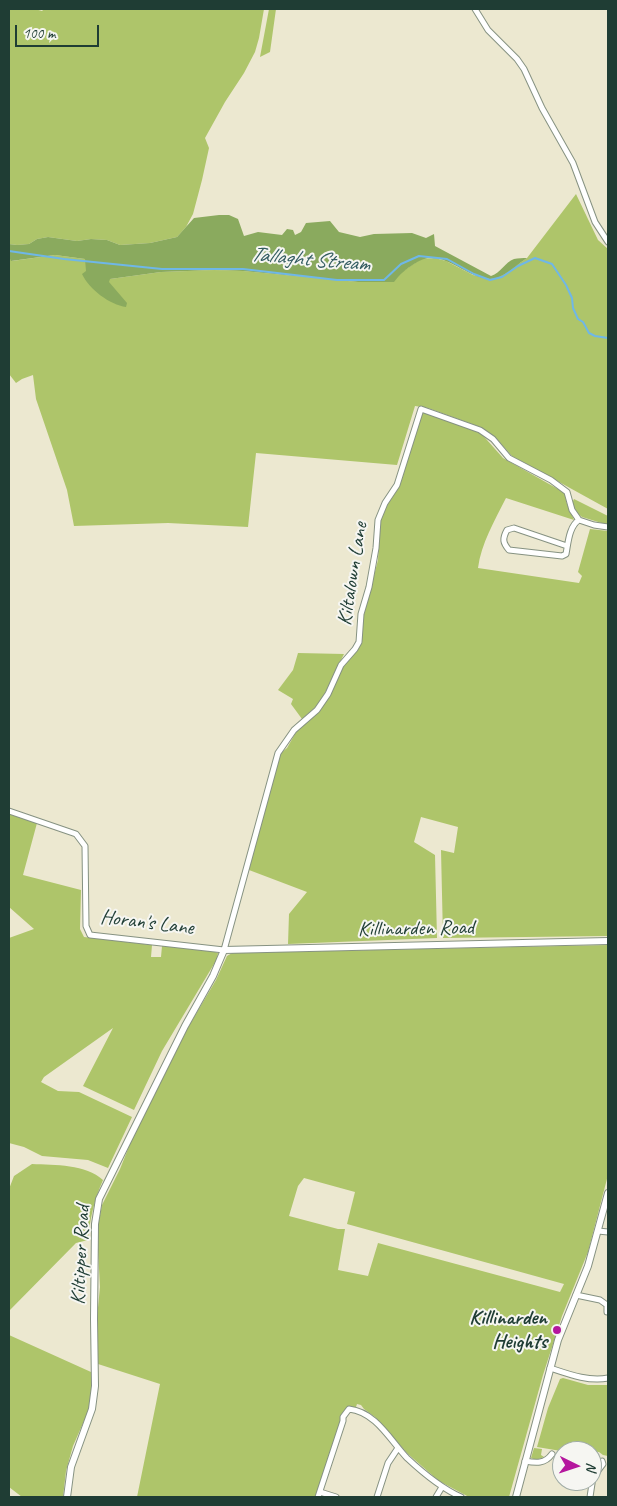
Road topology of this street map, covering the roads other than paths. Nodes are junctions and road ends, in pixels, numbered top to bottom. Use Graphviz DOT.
graph roads {
  1 [pos="475,9"];
  2 [pos="608,242"];
  3 [pos="579,520"];
  4 [pos="608,527"];
  5 [pos="568,546"];
  6 [pos="9,811"];
  7 [pos="608,942"];
  8 [pos="224,950"];
  9 [pos="608,1193"];
  10 [pos="598,1231"];
  11 [pos="608,1232"];
  12 [pos="576,1295"];
  13 [pos="607,1312"];
  14 [pos="550,1368"];
  15 [pos="608,1378"];
  16 [pos="398,1448"];
  17 [pos="552,1454"];
  18 [pos="525,1461"];
  19 [pos="602,1461"];
  20 [pos="602,1465"];
  21 [pos="442,1487"];
  22 [pos="319,1495"];
  23 [pos="67,1497"];
  24 [pos="336,1497"];
  25 [pos="377,1497"];
  26 [pos="436,1497"];
  27 [pos="461,1497"];
  28 [pos="516,1497"];
  1 -- 2 [label="street"];
  3 -- 4 [label="street"];
  3 -- 5 [label="street"];
  3 -- 8 [label="street, Kiltalown Lane"];
  5 -- 5 [label="street"];
  6 -- 8 [label="street, Horan's Lane"];
  7 -- 8 [label="street, Killinarden Road"];
  8 -- 23 [label="street, Kiltipper Road"];
  9 -- 10 [label="street"];
  10 -- 11 [label="street"];
  10 -- 12 [label="street"];
  12 -- 13 [label="street"];
  12 -- 14 [label="street"];
  14 -- 15 [label="street"];
  14 -- 18 [label="street"];
  16 -- 21 [label="street"];
  16 -- 22 [label="street"];
  16 -- 25 [label="street"];
  17 -- 18 [label="street"];
  18 -- 28 [label="street"];
  19 -- 20 [label="street"];
  21 -- 26 [label="street"];
  21 -- 27 [label="street"];
  22 -- 24 [label="street"];
}
